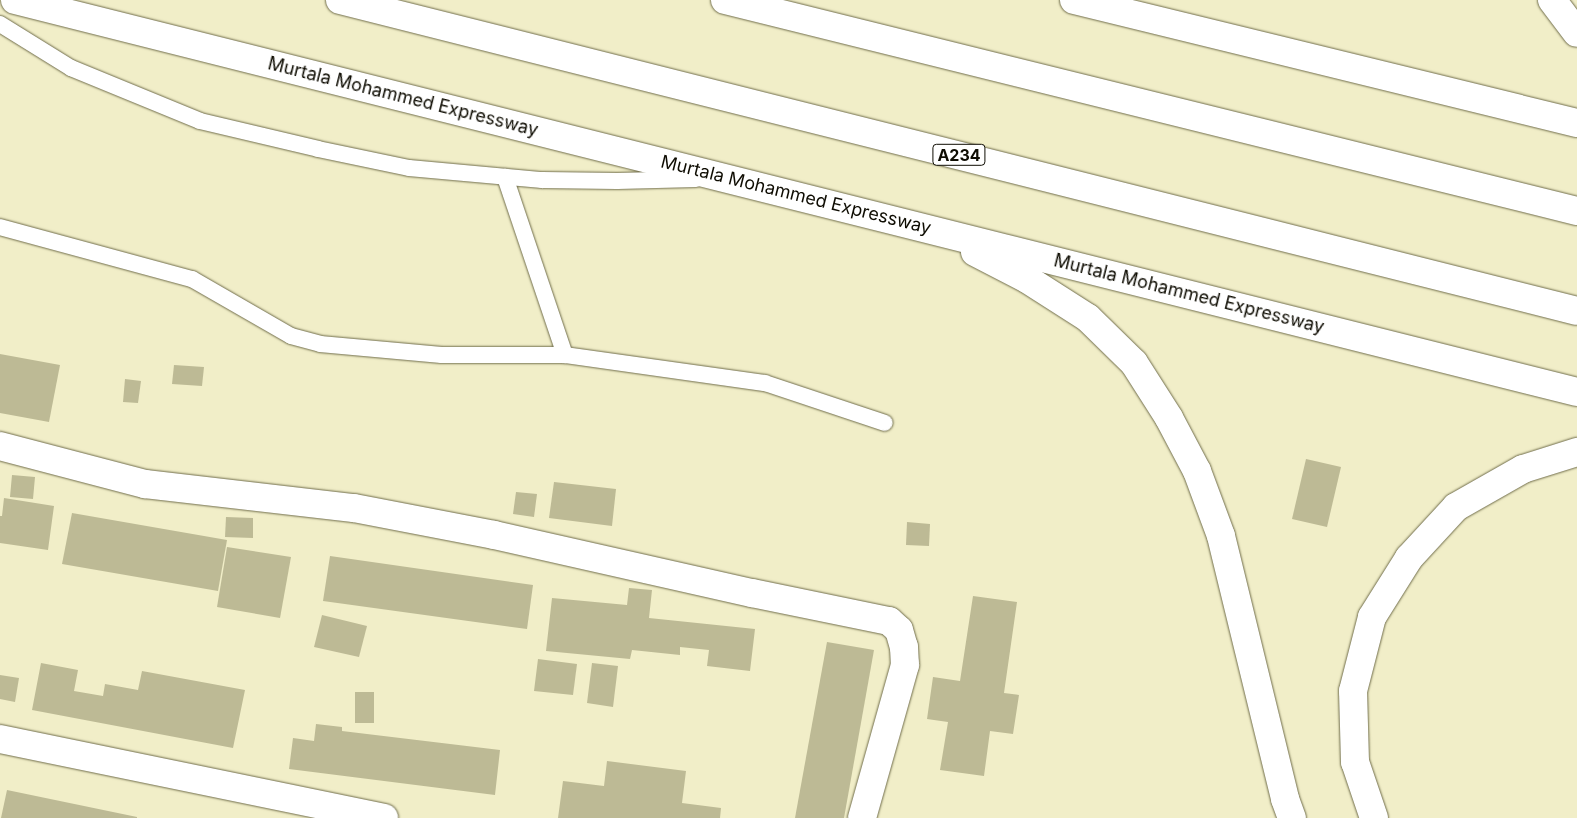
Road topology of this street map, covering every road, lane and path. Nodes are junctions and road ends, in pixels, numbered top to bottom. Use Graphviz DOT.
graph roads {
  1 [pos="15,0"];
  2 [pos="340,0"];
  3 [pos="725,0"];
  4 [pos="1074,0"];
  5 [pos="1552,0"];
  6 [pos="0,24"];
  7 [pos="1577,33"];
  8 [pos="1577,123"];
  9 [pos="505,177"];
  10 [pos="728,178"];
  11 [pos="1577,210"];
  12 [pos="877,216"];
  13 [pos="0,227"];
  14 [pos="1577,311"];
  15 [pos="565,355"];
  16 [pos="1577,392"];
  17 [pos="885,423"];
  18 [pos="0,446"];
  19 [pos="1577,452"];
  20 [pos="0,739"];
  21 [pos="384,818"];
  22 [pos="862,818"];
  23 [pos="1292,818"];
  24 [pos="1374,818"];
  1 -- 10 [label="main road, Murtala Mohammed Expressway"];
  2 -- 14 [label="main road, A234"];
  3 -- 11 [label="main road"];
  4 -- 8 [label="main road"];
  5 -- 7 [label="main road"];
  6 -- 9 [label="lane"];
  9 -- 10 [label="lane"];
  9 -- 15 [label="lane"];
  10 -- 12 [label="main road, Murtala Mohammed Expressway"];
  12 -- 16 [label="main road, Murtala Mohammed Expressway"];
  12 -- 23 [label="main road"];
  13 -- 15 [label="lane"];
  15 -- 17 [label="lane"];
  18 -- 22 [label="main road"];
  19 -- 24 [label="main road"];
  20 -- 21 [label="main road"];
}
